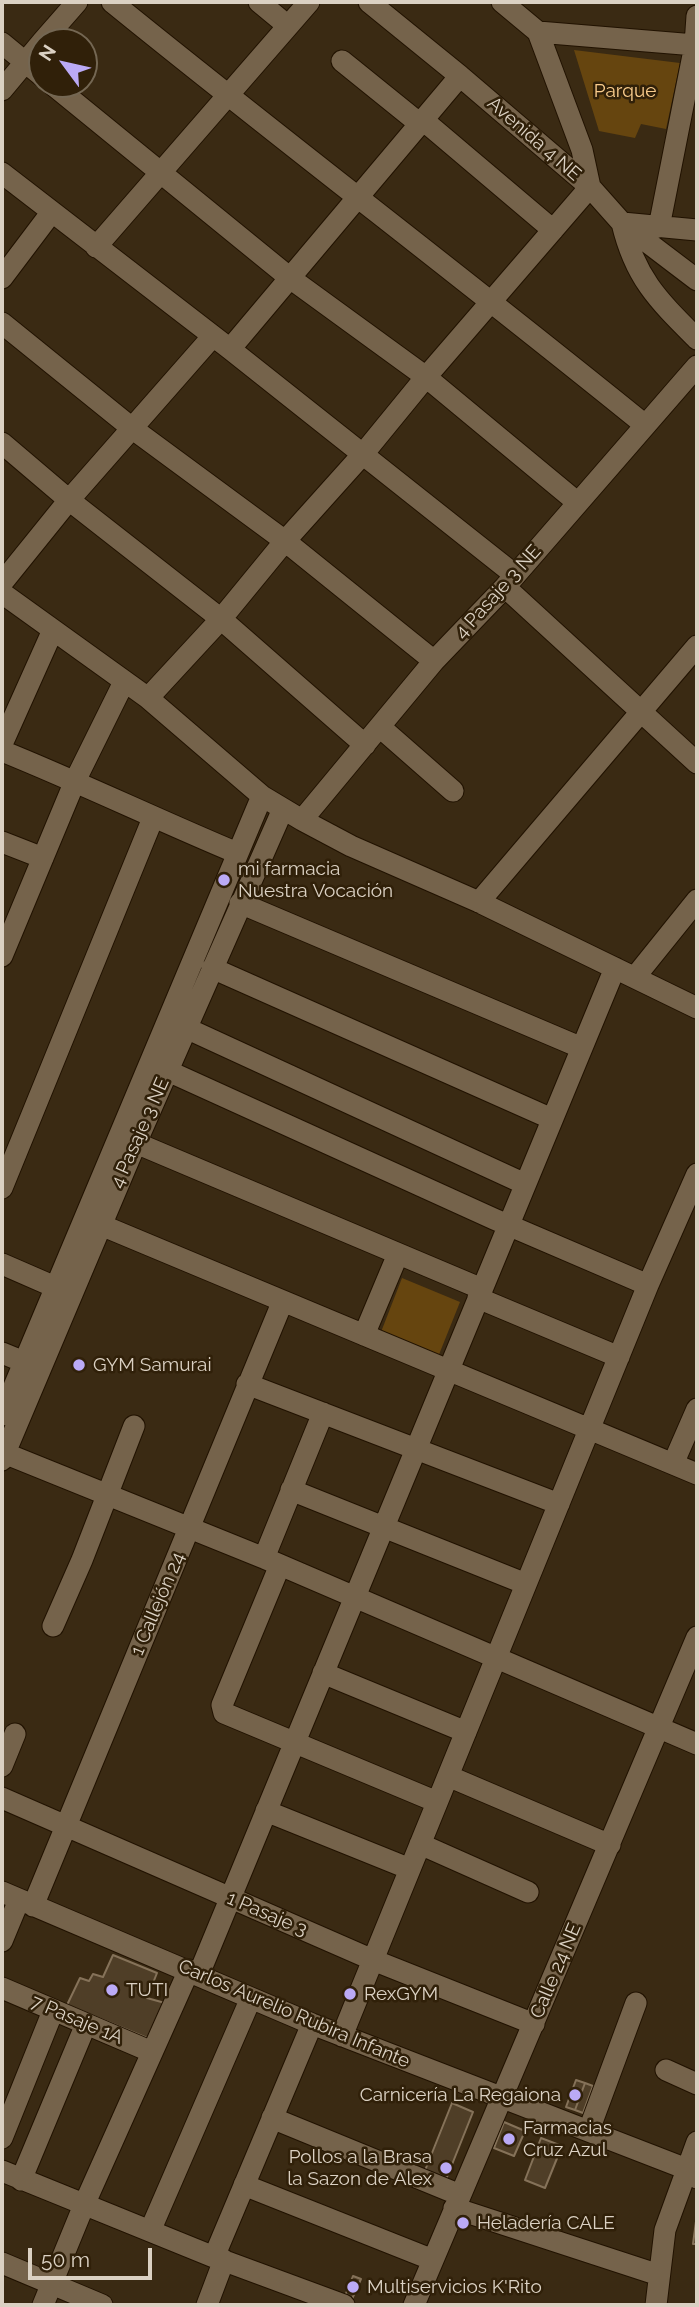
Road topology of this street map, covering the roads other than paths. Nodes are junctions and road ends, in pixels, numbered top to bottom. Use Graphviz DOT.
graph roads {
  1 [pos="77,2"];
  2 [pos="113,2"];
  3 [pos="259,2"];
  4 [pos="309,2"];
  5 [pos="369,2"];
  6 [pos="502,2"];
  7 [pos="697,16"];
  8 [pos="288,26"];
  9 [pos="54,28"];
  10 [pos="538,32"];
  11 [pos="2,43"];
  12 [pos="696,45"];
  13 [pos="28,58"];
  14 [pos="342,61"];
  15 [pos="25,62"];
  16 [pos="28,64"];
  17 [pos="460,76"];
  18 [pos="2,90"];
  19 [pos="228,95"];
  20 [pos="69,98"];
  21 [pos="421,122"];
  22 [pos="687,134"];
  23 [pos="160,172"];
  24 [pos="2,173"];
  25 [pos="590,187"];
  26 [pos="358,197"];
  27 [pos="51,213"];
  28 [pos="622,223"];
  29 [pos="659,227"];
  30 [pos="553,230"];
  31 [pos="697,230"];
  32 [pos="96,247"];
  33 [pos="2,278"];
  34 [pos="290,278"];
  35 [pos="697,280"];
  36 [pos="491,300"];
  37 [pos="2,323"];
  38 [pos="213,336"];
  39 [pos="697,339"];
  40 [pos="230,349"];
  41 [pos="697,366"];
  42 [pos="426,377"];
  43 [pos="645,425"];
  44 [pos="133,429"];
  45 [pos="2,443"];
  46 [pos="363,454"];
  47 [pos="69,500"];
  48 [pos="578,503"];
  49 [pos="285,541"];
  50 [pos="510,581"];
  51 [pos="2,583"];
  52 [pos="2,593"];
  53 [pos="221,619"];
  54 [pos="54,631"];
  55 [pos="697,646"];
  56 [pos="434,661"];
  57 [pos="124,682"];
  58 [pos="148,698"];
  59 [pos="641,712"];
  60 [pos="380,727"];
  61 [pos="2,744"];
  62 [pos="365,745"];
  63 [pos="2,751"];
  64 [pos="697,763"];
  65 [pos="75,781"];
  66 [pos="453,791"];
  67 [pos="262,796"];
  68 [pos="283,809"];
  69 [pos="153,818"];
  70 [pos="302,820"];
  71 [pos="2,842"];
  72 [pos="237,853"];
  73 [pos="43,858"];
  74 [pos="697,900"];
  75 [pos="479,902"];
  76 [pos="240,903"];
  77 [pos="8,923"];
  78 [pos="2,956"];
  79 [pos="212,968"];
  80 [pos="615,968"];
  81 [pos="635,977"];
  82 [pos="697,1008"];
  83 [pos="186,1028"];
  84 [pos="582,1048"];
  85 [pos="168,1070"];
  86 [pos="552,1119"];
  87 [pos="136,1143"];
  88 [pos="697,1174"];
  89 [pos="525,1184"];
  90 [pos="2,1188"];
  91 [pos="101,1225"];
  92 [pos="508,1226"];
  93 [pos="398,1254"];
  94 [pos="2,1264"];
  95 [pos="648,1285"];
  96 [pos="55,1287"];
  97 [pos="480,1293"];
  98 [pos="282,1303"];
  99 [pos="364,1335"];
  100 [pos="2,1353"];
  101 [pos="619,1357"];
  102 [pos="24,1362"];
  103 [pos="449,1370"];
  104 [pos="247,1384"];
  105 [pos="697,1409"];
  106 [pos="323,1413"];
  107 [pos="2,1415"];
  108 [pos="134,1426"];
  109 [pos="589,1429"];
  110 [pos="416,1449"];
  111 [pos="3,1457"];
  112 [pos="673,1464"];
  113 [pos="697,1474"];
  114 [pos="291,1490"];
  115 [pos="107,1495"];
  116 [pos="559,1504"];
  117 [pos="384,1527"];
  118 [pos="190,1528"];
  119 [pos="272,1562"];
  120 [pos="526,1584"];
  121 [pos="354,1597"];
  122 [pos="53,1626"];
  123 [pos="697,1637"];
  124 [pos="496,1657"];
  125 [pos="323,1673"];
  126 [pos="689,1680"];
  127 [pos="659,1728"];
  128 [pos="466,1732"];
  129 [pos="15,1734"];
  130 [pos="294,1744"];
  131 [pos="697,1744"];
  132 [pos="2,1766"];
  133 [pos="448,1776"];
  134 [pos="2,1798"];
  135 [pos="437,1802"];
  136 [pos="266,1811"];
  137 [pos="65,1826"];
  138 [pos="420,1844"];
  139 [pos="610,1845"];
  140 [pos="410,1870"];
  141 [pos="528,1892"];
  142 [pos="230,1898"];
  143 [pos="18,1899"];
  144 [pos="2,1941"];
  145 [pos="373,1960"];
  146 [pos="194,1972"];
  147 [pos="2,1988"];
  148 [pos="251,1998"];
  149 [pos="636,2003"];
  150 [pos="53,2011"];
  151 [pos="86,2024"];
  152 [pos="312,2024"];
  153 [pos="534,2024"];
  154 [pos="342,2036"];
  155 [pos="152,2052"];
  156 [pos="666,2070"];
  157 [pos="697,2084"];
  158 [pos="502,2098"];
  159 [pos="272,2118"];
  160 [pos="589,2130"];
  161 [pos="2,2138"];
  162 [pos="697,2142"];
  163 [pos="694,2172"];
  164 [pos="12,2176"];
  165 [pos="244,2185"];
  166 [pos="457,2202"];
  167 [pos="84,2205"];
  168 [pos="150,2231"];
  169 [pos="219,2259"];
  170 [pos="433,2260"];
  171 [pos="2,2263"];
  172 [pos="659,2275"];
  173 [pos="51,2284"];
  174 [pos="43,2305"];
  175 [pos="102,2305"];
  176 [pos="207,2305"];
  177 [pos="344,2305"];
  178 [pos="414,2305"];
  179 [pos="656,2305"];
  1 -- 9 [label="street"];
  2 -- 19 [label="street"];
  3 -- 8 [label="street"];
  4 -- 8 [label="street"];
  5 -- 17 [label="street, Avenida 4 NE"];
  6 -- 10 [label="street"];
  7 -- 12 [label="street"];
  8 -- 19 [label="street"];
  10 -- 12 [label="street"];
  10 -- 25 [label="street"];
  11 -- 15 [label="street"];
  12 -- 22 [label="street"];
  13 -- 15 [label="street"];
  14 -- 21 [label="street"];
  15 -- 16 [label="street"];
  15 -- 18 [label="street"];
  17 -- 21 [label="street"];
  17 -- 25 [label="street, Avenida 4 NE"];
  19 -- 23 [label="street"];
  19 -- 26 [label="street"];
  20 -- 23 [label="street"];
  21 -- 26 [label="street"];
  21 -- 30 [label="street"];
  22 -- 29 [label="street"];
  23 -- 32 [label="street"];
  23 -- 34 [label="street"];
  24 -- 27 [label="street"];
  25 -- 28 [label="street, Avenida 4 NE"];
  25 -- 30 [label="street"];
  26 -- 34 [label="street"];
  26 -- 36 [label="street"];
  27 -- 32 [label="street"];
  27 -- 33 [label="street"];
  28 -- 29 [label="street"];
  28 -- 35 [label="street, Avenida 4 NE"];
  28 -- 39 [label="street"];
  29 -- 31 [label="street"];
  30 -- 36 [label="street"];
  32 -- 38 [label="street"];
  34 -- 40 [label="street"];
  34 -- 42 [label="street"];
  36 -- 42 [label="street"];
  36 -- 43 [label="street"];
  37 -- 44 [label="street"];
  38 -- 40 [label="street"];
  38 -- 44 [label="street"];
  40 -- 46 [label="street"];
  41 -- 43 [label="street, 4 Pasaje 3 NE"];
  42 -- 46 [label="street"];
  42 -- 48 [label="street"];
  43 -- 48 [label="street, 4 Pasaje 3 NE"];
  44 -- 47 [label="street"];
  44 -- 49 [label="street"];
  45 -- 47 [label="street"];
  46 -- 49 [label="street"];
  46 -- 50 [label="street"];
  47 -- 51 [label="street"];
  47 -- 53 [label="street"];
  48 -- 50 [label="street, 4 Pasaje 3 NE"];
  49 -- 53 [label="street"];
  49 -- 56 [label="street"];
  50 -- 56 [label="street, 4 Pasaje 3 NE"];
  50 -- 59 [label="street"];
  52 -- 54 [label="street"];
  53 -- 58 [label="street"];
  53 -- 62 [label="street"];
  54 -- 57 [label="street"];
  54 -- 61 [label="street"];
  55 -- 59 [label="street"];
  56 -- 60 [label="street, 4 Pasaje 3 NE"];
  57 -- 58 [label="street"];
  57 -- 65 [label="street"];
  58 -- 67 [label="street"];
  59 -- 64 [label="street"];
  59 -- 75 [label="street"];
  60 -- 62 [label="street, 4 Pasaje 3 NE"];
  60 -- 66 [label="street"];
  62 -- 70 [label="street, 4 Pasaje 3 NE"];
  63 -- 65 [label="street"];
  65 -- 69 [label="street"];
  65 -- 73 [label="street"];
  67 -- 68 [label="street"];
  67 -- 72 [label="street, 4 Pasaje 3 NE"];
  68 -- 70 [label="street"];
  68 -- 76 [label="street, 4 Pasaje 3 NE"];
  69 -- 72 [label="street"];
  69 -- 90 [label="street"];
  70 -- 75 [label="street"];
  71 -- 73 [label="street"];
  72 -- 96 [label="street, 4 Pasaje 3 NE"];
  73 -- 77 [label="street"];
  74 -- 81 [label="street"];
  75 -- 80 [label="street"];
  76 -- 79 [label="street, 4 Pasaje 3 NE"];
  76 -- 84 [label="street"];
  77 -- 78 [label="street"];
  79 -- 83 [label="street, 4 Pasaje 3 NE"];
  79 -- 86 [label="street"];
  80 -- 81 [label="street"];
  80 -- 84 [label="street"];
  81 -- 82 [label="street"];
  83 -- 85 [label="street, 4 Pasaje 3 NE"];
  83 -- 89 [label="street"];
  84 -- 86 [label="street"];
  85 -- 87 [label="street, 4 Pasaje 3 NE"];
  85 -- 92 [label="street"];
  86 -- 89 [label="street"];
  87 -- 91 [label="street, 4 Pasaje 3 NE"];
  87 -- 93 [label="street"];
  88 -- 95 [label="street"];
  89 -- 92 [label="street"];
  91 -- 98 [label="street"];
  91 -- 111 [label="street, 4 Pasaje 3 NE"];
  92 -- 95 [label="street"];
  92 -- 97 [label="street"];
  93 -- 97 [label="street"];
  93 -- 99 [label="street"];
  94 -- 96 [label="street"];
  95 -- 101 [label="street"];
  96 -- 102 [label="street, 4 Pasaje 3 NE"];
  97 -- 101 [label="street"];
  97 -- 103 [label="street"];
  98 -- 99 [label="street"];
  98 -- 104 [label="street, 1 Callejón 24"];
  99 -- 103 [label="street"];
  100 -- 102 [label="street"];
  101 -- 109 [label="street"];
  102 -- 107 [label="street, 4 Pasaje 3 NE"];
  103 -- 109 [label="street"];
  103 -- 110 [label="street"];
  104 -- 106 [label="street"];
  104 -- 118 [label="street, 1 Callejón 24"];
  105 -- 112 [label="street"];
  106 -- 110 [label="street"];
  106 -- 114 [label="street"];
  108 -- 115 [label="street"];
  109 -- 112 [label="street"];
  109 -- 116 [label="street"];
  110 -- 116 [label="street"];
  110 -- 117 [label="street"];
  111 -- 115 [label="street"];
  112 -- 113 [label="street"];
  114 -- 117 [label="street"];
  114 -- 119 [label="street"];
  115 -- 118 [label="street"];
  115 -- 122 [label="street"];
  116 -- 120 [label="street"];
  117 -- 120 [label="street"];
  117 -- 121 [label="street"];
  118 -- 119 [label="street"];
  118 -- 137 [label="street, 1 Callejón 24"];
  119 -- 121 [label="street"];
  119 -- 130 [label="street"];
  120 -- 124 [label="street"];
  121 -- 124 [label="street"];
  121 -- 125 [label="street"];
  123 -- 126 [label="street, Calle 24 NE"];
  124 -- 127 [label="street"];
  124 -- 128 [label="street"];
  125 -- 128 [label="street"];
  125 -- 130 [label="street"];
  126 -- 127 [label="street, Calle 24 NE"];
  127 -- 131 [label="street"];
  127 -- 139 [label="street, Calle 24 NE"];
  128 -- 133 [label="street"];
  129 -- 132 [label="street"];
  130 -- 135 [label="street"];
  130 -- 136 [label="street"];
  133 -- 135 [label="street"];
  133 -- 139 [label="street"];
  134 -- 137 [label="street, 1 Pasaje 3"];
  135 -- 138 [label="street"];
  136 -- 140 [label="street"];
  136 -- 142 [label="street"];
  137 -- 142 [label="street, 1 Pasaje 3"];
  137 -- 143 [label="street, 1 Callejón 24"];
  138 -- 140 [label="street"];
  138 -- 141 [label="street"];
  139 -- 153 [label="street, Calle 24 NE"];
  140 -- 145 [label="street"];
  142 -- 145 [label="street, 1 Pasaje 3"];
  142 -- 146 [label="street"];
  143 -- 144 [label="street, 1 Callejón 24"];
  143 -- 146 [label="street, Carlos Aurelio Rubira Infante"];
  145 -- 153 [label="street, 1 Pasaje 3"];
  145 -- 154 [label="street"];
  146 -- 148 [label="street, Carlos Aurelio Rubira Infante"];
  146 -- 155 [label="street"];
  147 -- 150 [label="street, 7 Pasaje 1A"];
  148 -- 152 [label="street, Carlos Aurelio Rubira Infante"];
  148 -- 168 [label="street"];
  149 -- 160 [label="street"];
  150 -- 151 [label="street, 7 Pasaje 1A"];
  150 -- 161 [label="street"];
  151 -- 155 [label="street, 7 Pasaje 1A"];
  151 -- 164 [label="street"];
  152 -- 154 [label="street, Carlos Aurelio Rubira Infante"];
  152 -- 159 [label="street"];
  153 -- 158 [label="street, Calle 24 NE"];
  154 -- 158 [label="street, Carlos Aurelio Rubira Infante"];
  155 -- 167 [label="street"];
  156 -- 157 [label="street"];
  158 -- 160 [label="street, Carlos Aurelio Rubira Infante"];
  158 -- 166 [label="street, Calle 24 NE"];
  159 -- 165 [label="street"];
  159 -- 166 [label="street"];
  160 -- 163 [label="street, Carlos Aurelio Rubira Infante"];
  162 -- 163 [label="street"];
  163 -- 172 [label="street"];
  164 -- 167 [label="street"];
  165 -- 169 [label="street"];
  165 -- 170 [label="street"];
  166 -- 170 [label="street, Calle 24 NE"];
  166 -- 172 [label="street"];
  167 -- 168 [label="street"];
  167 -- 173 [label="street"];
  168 -- 169 [label="street"];
  169 -- 176 [label="street"];
  169 -- 177 [label="street"];
  170 -- 178 [label="street, Calle 24 NE"];
  171 -- 173 [label="street"];
  172 -- 179 [label="street"];
  173 -- 174 [label="street"];
  173 -- 175 [label="street"];
}
